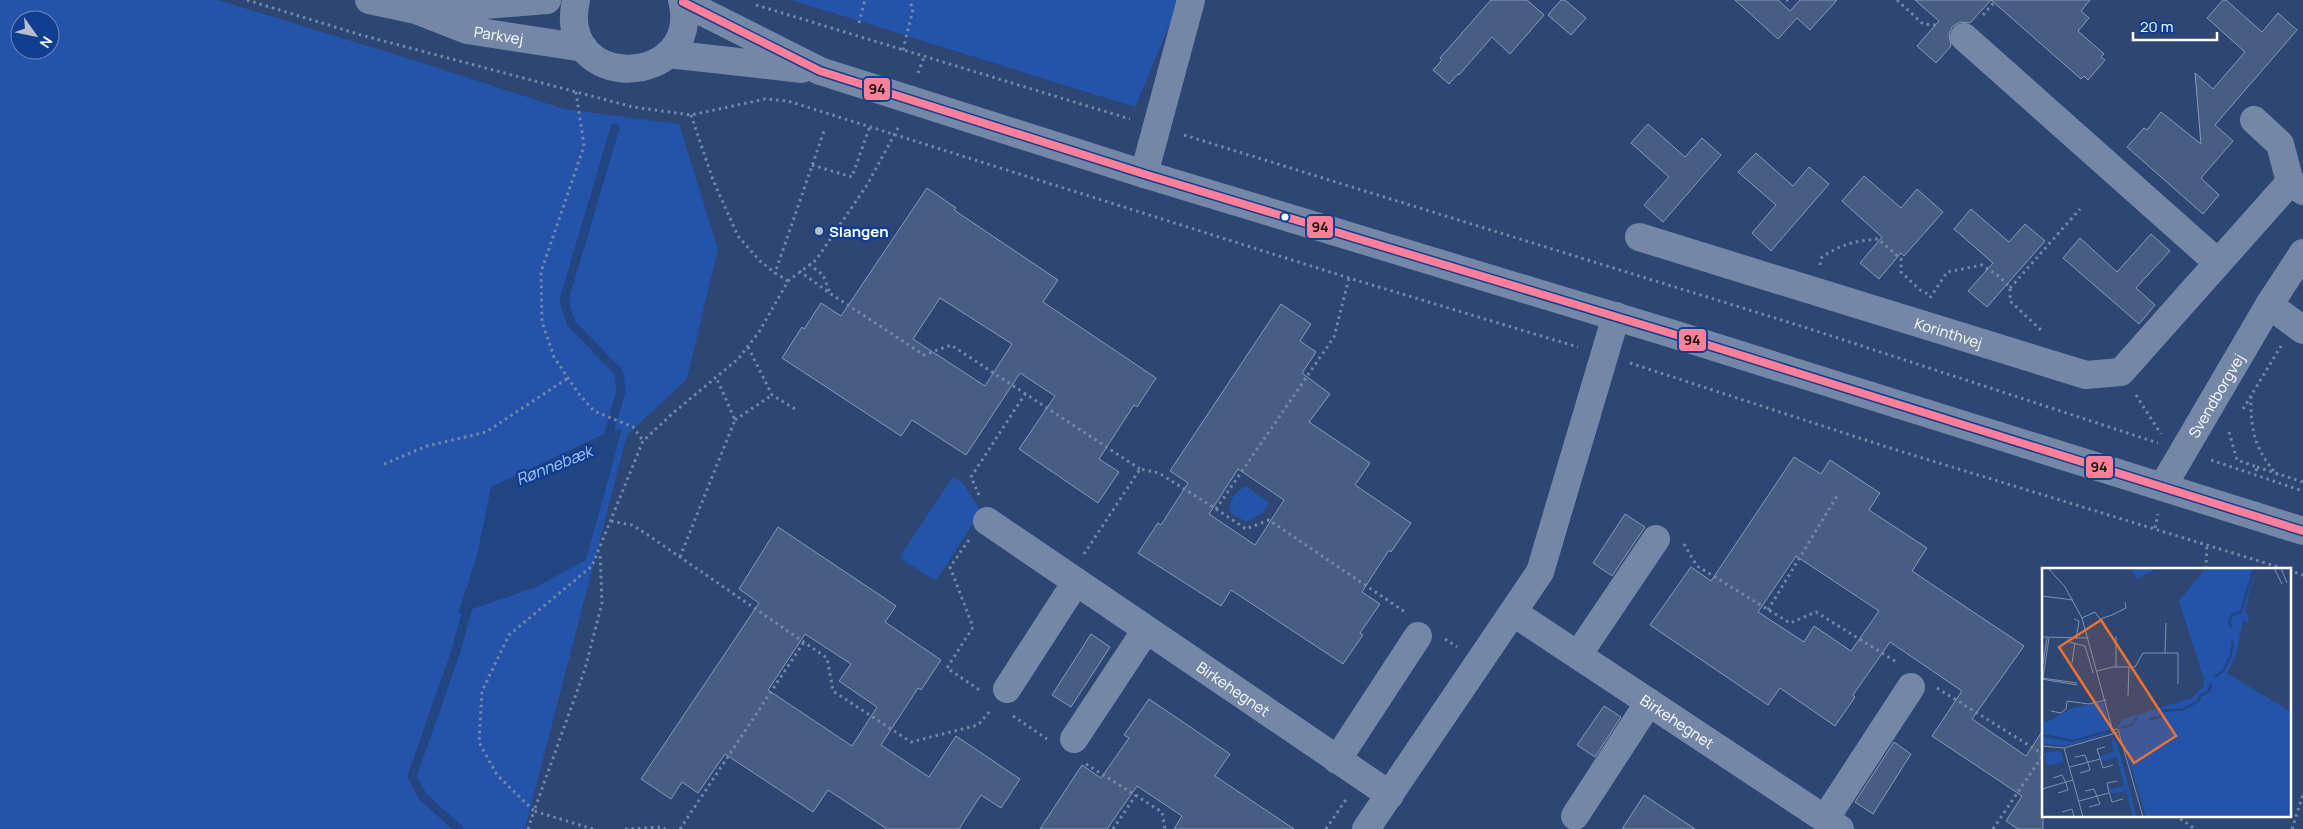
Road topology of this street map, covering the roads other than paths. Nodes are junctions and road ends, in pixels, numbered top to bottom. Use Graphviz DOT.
graph roads {
  1 [pos="369,0"];
  2 [pos="547,0"];
  3 [pos="576,0"];
  4 [pos="1191,0"];
  5 [pos="682,1"];
  6 [pos="416,10"];
  7 [pos="1964,37"];
  8 [pos="584,48"];
  9 [pos="668,54"];
  10 [pos="820,71"];
  11 [pos="2254,120"];
  12 [pos="1144,174"];
  13 [pos="2297,186"];
  14 [pos="1638,238"];
  15 [pos="2303,253"];
  16 [pos="2217,262"];
  17 [pos="2269,305"];
  18 [pos="1616,316"];
  19 [pos="2299,327"];
  20 [pos="2163,486"];
  21 [pos="987,521"];
  22 [pos="2303,531"];
  23 [pos="1656,539"];
  24 [pos="1072,580"];
  25 [pos="1514,613"];
  26 [pos="1422,628"];
  27 [pos="1146,630"];
  28 [pos="1578,655"];
  29 [pos="1916,679"];
  30 [pos="1003,695"];
  31 [pos="1650,702"];
  32 [pos="1068,747"];
  33 [pos="1337,760"];
  34 [pos="1390,795"];
  35 [pos="1575,816"];
  36 [pos="1833,824"];
  37 [pos="1366,829"];
  1 -- 6 [label="street, Parkvej"];
  2 -- 6 [label="street, Parkvej"];
  3 -- 8 [label="street"];
  4 -- 12 [label="street"];
  5 -- 9 [label="street"];
  5 -- 10 [label="street"];
  6 -- 8 [label="street, Parkvej"];
  7 -- 16 [label="street"];
  8 -- 9 [label="street"];
  9 -- 10 [label="street"];
  10 -- 12 [label="street"];
  11 -- 13 [label="street"];
  12 -- 18 [label="street"];
  13 -- 16 [label="street"];
  14 -- 16 [label="street, Korinthvej"];
  15 -- 17 [label="street, Svendborgvej"];
  17 -- 19 [label="street"];
  17 -- 20 [label="street, Svendborgvej"];
  18 -- 20 [label="street"];
  18 -- 25 [label="street"];
  20 -- 22 [label="street"];
  21 -- 24 [label="street, Birkehegnet"];
  23 -- 28 [label="street"];
  24 -- 27 [label="street, Birkehegnet"];
  24 -- 30 [label="street"];
  25 -- 28 [label="street, Birkehegnet"];
  25 -- 34 [label="street"];
  26 -- 33 [label="street"];
  27 -- 32 [label="street"];
  27 -- 33 [label="street, Birkehegnet"];
  28 -- 31 [label="street, Birkehegnet"];
  29 -- 36 [label="street"];
  31 -- 35 [label="street"];
  31 -- 36 [label="street, Birkehegnet"];
  33 -- 34 [label="street, Birkehegnet"];
  34 -- 37 [label="street"];
}
